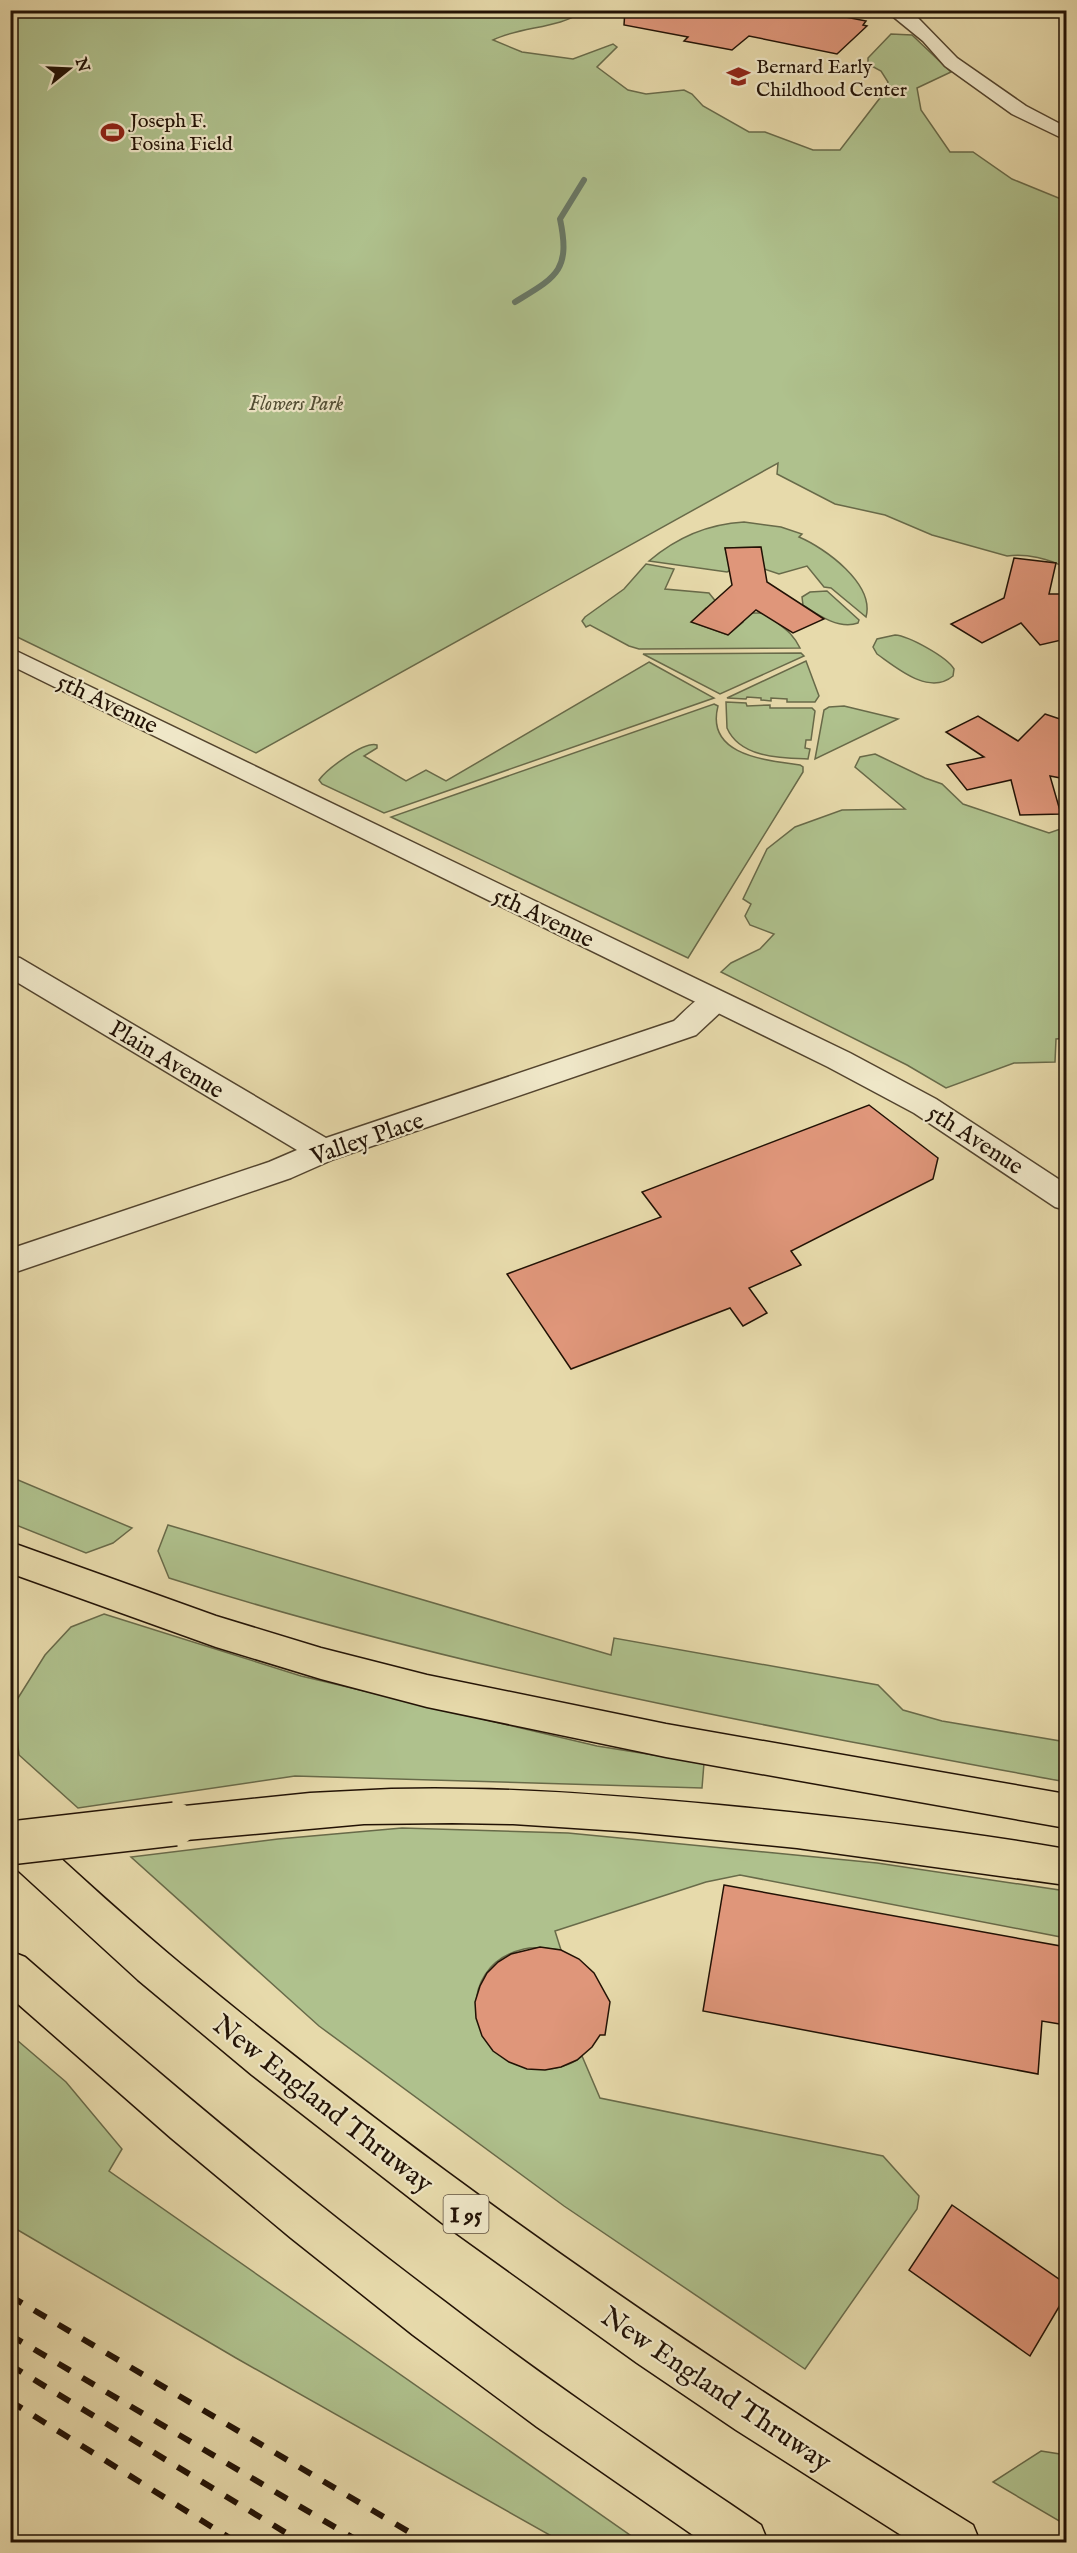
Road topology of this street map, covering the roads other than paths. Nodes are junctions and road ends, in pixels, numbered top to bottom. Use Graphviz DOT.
graph roads {
  1 [pos="893,10"];
  2 [pos="1066,134"];
  3 [pos="10,655"];
  4 [pos="10,965"];
  5 [pos="715,1001"];
  6 [pos="323,1152"];
  7 [pos="1066,1199"];
  8 [pos="10,1262"];
  9 [pos="10,1557"];
  10 [pos="1066,1811"];
  11 [pos="10,1837"];
  12 [pos="10,1844"];
  13 [pos="1066,1867"];
  14 [pos="10,1970"];
  15 [pos="744,2542"];
  16 [pos="956,2542"];
  1 -- 2 [label="street"];
  3 -- 5 [label="street, 5th Avenue"];
  4 -- 6 [label="street, Plain Avenue"];
  5 -- 6 [label="street, Valley Place"];
  5 -- 7 [label="street, 5th Avenue"];
  6 -- 8 [label="street, Valley Place"];
  9 -- 10 [label="highway"];
  11 -- 16 [label="highway, New England Thruway / I 95"];
  12 -- 13 [label="highway, bridge"];
  14 -- 15 [label="highway"];
}
